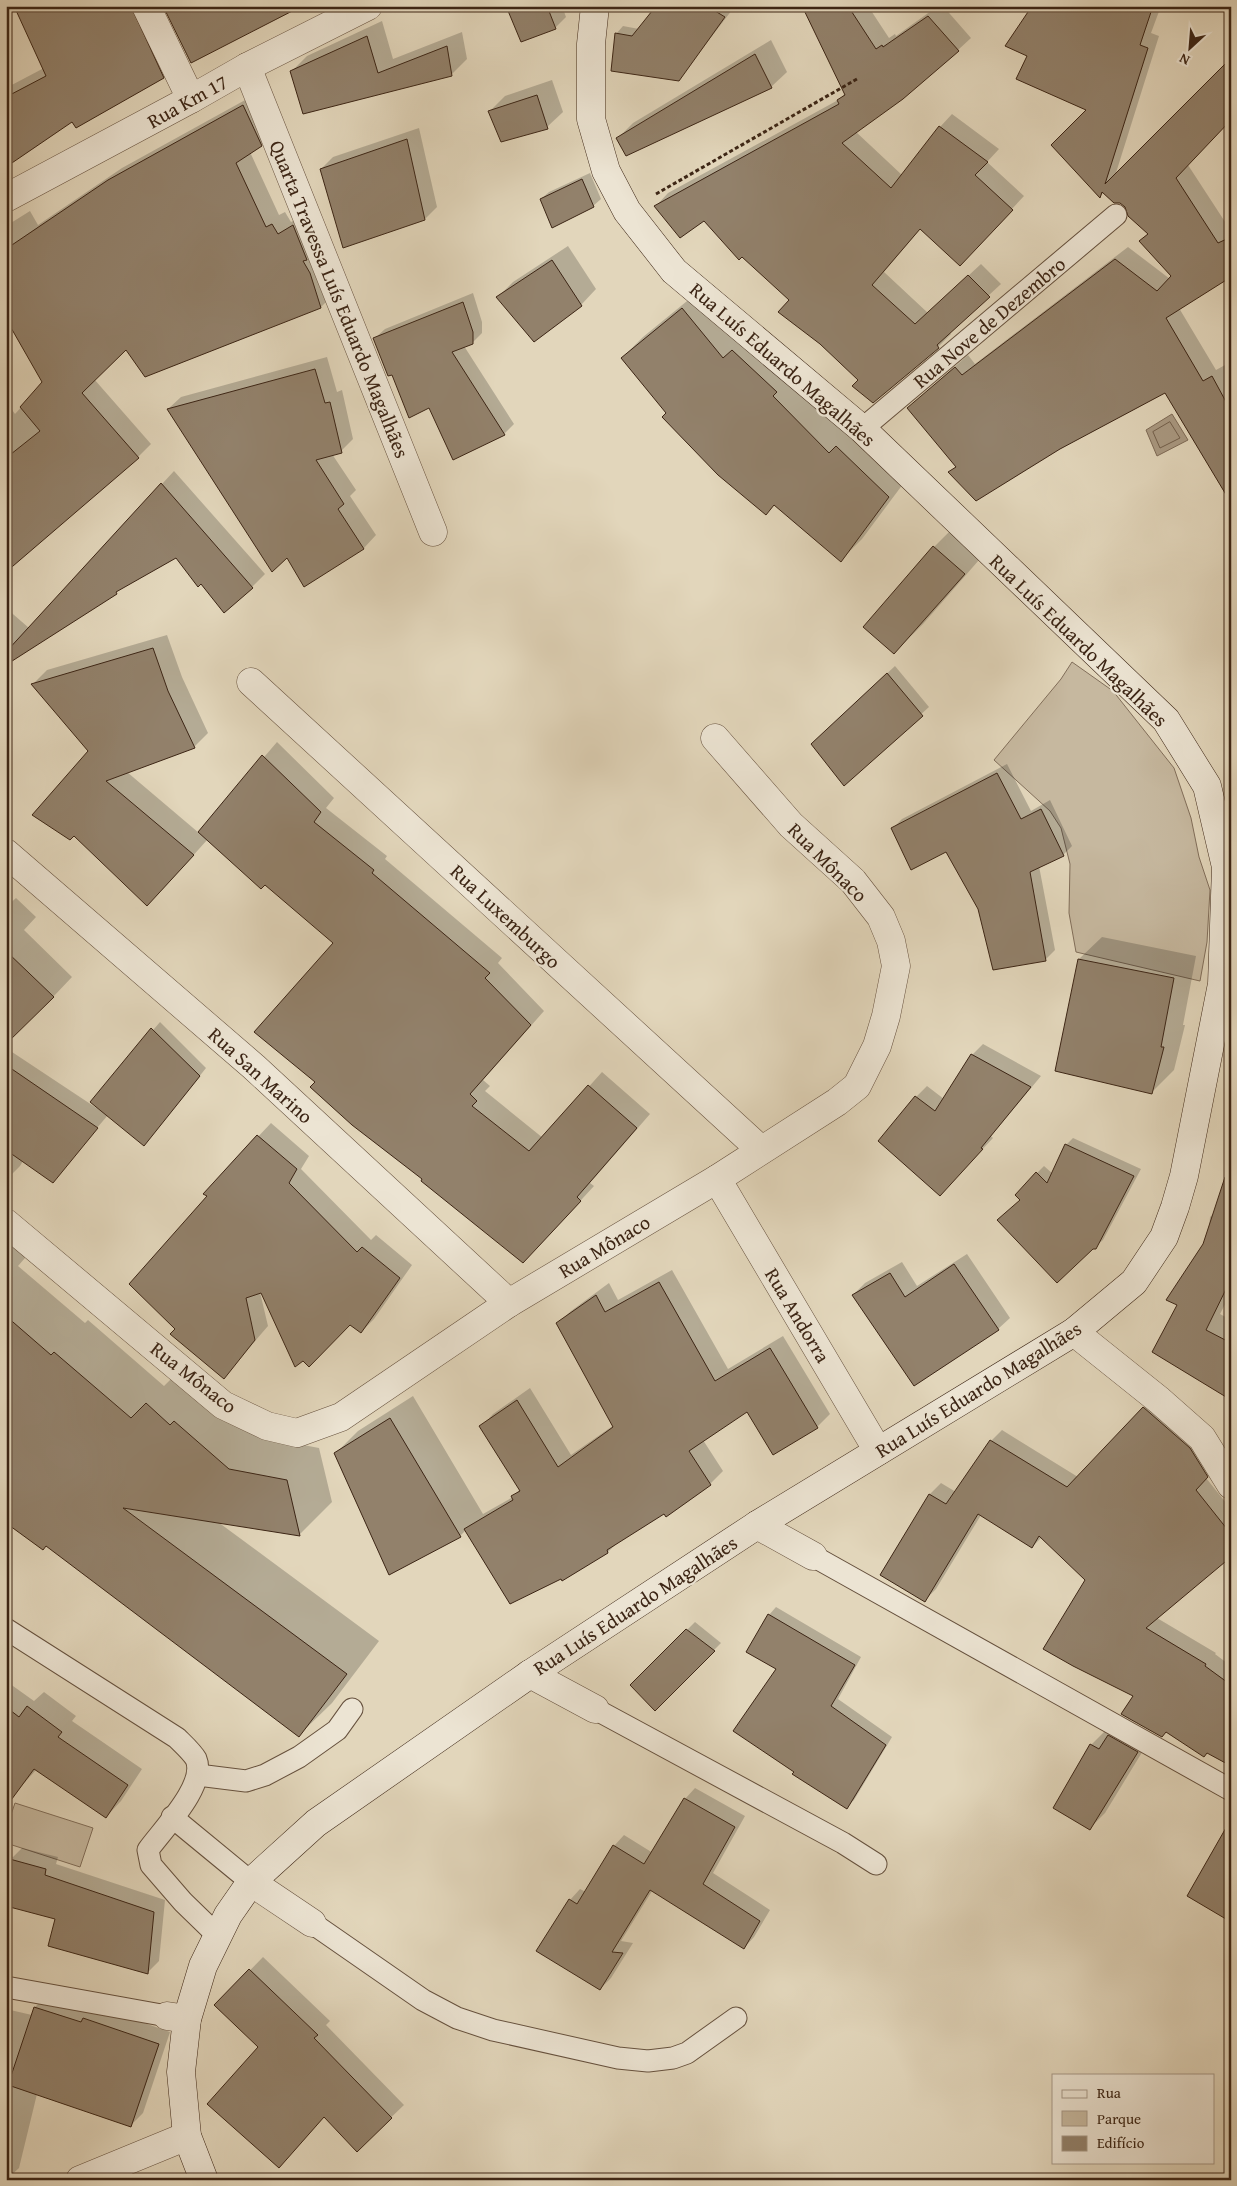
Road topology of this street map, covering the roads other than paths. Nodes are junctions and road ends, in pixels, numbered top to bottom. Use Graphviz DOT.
graph roads {
  1 [pos="146,6"];
  2 [pos="368,6"];
  3 [pos="595,6"];
  4 [pos="247,67"];
  5 [pos="191,99"];
  6 [pos="10,189"];
  7 [pos="1116,215"];
  8 [pos="862,429"];
  9 [pos="433,532"];
  10 [pos="251,682"];
  11 [pos="715,738"];
  12 [pos="6,853"];
  13 [pos="1226,986"];
  14 [pos="761,1150"];
  15 [pos="717,1179"];
  16 [pos="6,1223"];
  17 [pos="509,1303"];
  18 [pos="1074,1332"];
  19 [pos="878,1451"];
  20 [pos="1231,1485"];
  21 [pos="757,1524"];
  22 [pos="813,1556"];
  23 [pos="6,1629"];
  24 [pos="530,1674"];
  25 [pos="352,1709"];
  26 [pos="595,1710"];
  27 [pos="198,1775"];
  28 [pos="1231,1790"];
  29 [pos="172,1817"];
  30 [pos="876,1864"];
  31 [pos="251,1882"];
  32 [pos="312,1923"];
  33 [pos="218,1936"];
  34 [pos="6,1987"];
  35 [pos="177,2017"];
  36 [pos="736,2018"];
  37 [pos="187,2136"];
  38 [pos="80,2180"];
  39 [pos="204,2180"];
  1 -- 5 [label="street"];
  2 -- 4 [label="street, Rua Km 17"];
  3 -- 8 [label="street, Rua Luís Eduardo Magalhães"];
  4 -- 5 [label="street, Rua Km 17"];
  4 -- 9 [label="street, Quarta Travessa Luís Eduardo Magalhães"];
  5 -- 6 [label="street, Rua Km 17"];
  7 -- 8 [label="lane, Rua Nove de Dezembro"];
  8 -- 13 [label="street, Rua Luís Eduardo Magalhães"];
  10 -- 14 [label="street, Rua Luxemburgo"];
  11 -- 14 [label="street, Rua Mônaco"];
  12 -- 17 [label="street, Rua San Marino"];
  13 -- 18 [label="street, Rua Luís Eduardo Magalhães"];
  14 -- 15 [label="street, Rua Mônaco"];
  15 -- 17 [label="street, Rua Mônaco"];
  15 -- 19 [label="street, Rua Andorra"];
  16 -- 17 [label="street, Rua Mônaco"];
  18 -- 19 [label="street, Rua Luís Eduardo Magalhães"];
  18 -- 20 [label="street"];
  19 -- 21 [label="street, Rua Luís Eduardo Magalhães"];
  21 -- 22 [label="street"];
  21 -- 24 [label="street, Rua Luís Eduardo Magalhães"];
  22 -- 28 [label="lane"];
  23 -- 27 [label="lane"];
  24 -- 26 [label="street"];
  24 -- 31 [label="street, Rua Luís Eduardo Magalhães"];
  25 -- 27 [label="lane"];
  26 -- 30 [label="lane"];
  27 -- 29 [label="lane"];
  29 -- 31 [label="lane"];
  29 -- 33 [label="lane"];
  31 -- 32 [label="street"];
  31 -- 33 [label="street, Rua Luís Eduardo Magalhães"];
  32 -- 36 [label="lane"];
  33 -- 35 [label="street, Rua Luís Eduardo Magalhães"];
  34 -- 35 [label="lane"];
  35 -- 37 [label="street, Rua Luís Eduardo Magalhães"];
  37 -- 38 [label="street"];
  37 -- 39 [label="street, Rua Luís Eduardo Magalhães"];
}
